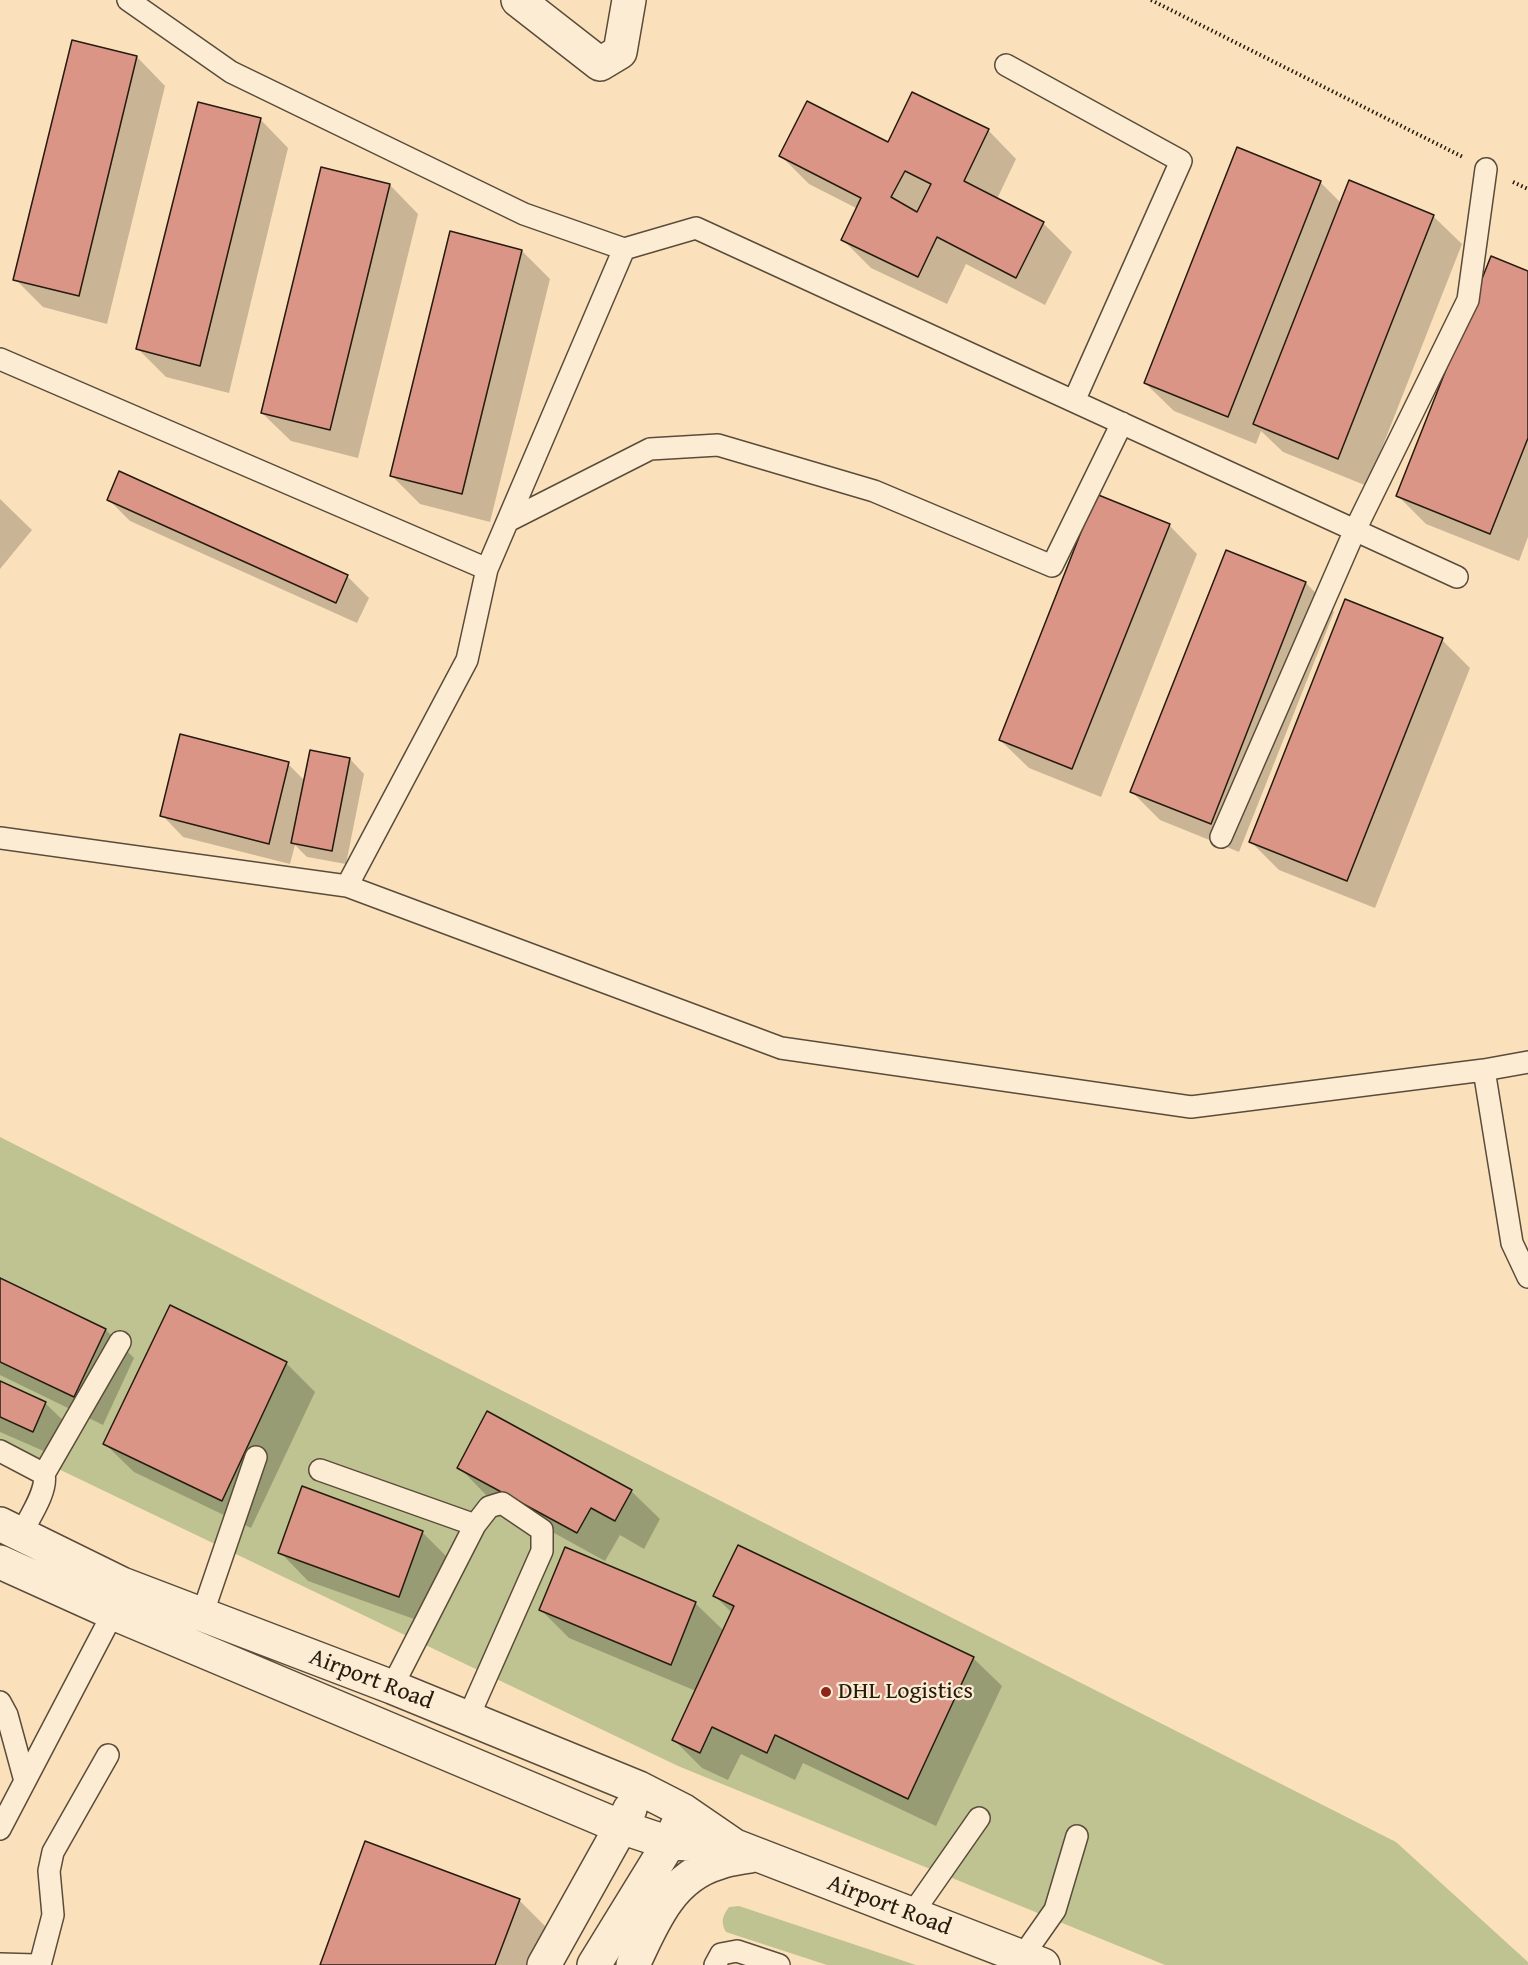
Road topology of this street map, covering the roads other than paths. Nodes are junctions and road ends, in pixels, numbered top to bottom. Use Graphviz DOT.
graph roads {
  1 [pos="128,0"];
  2 [pos="518,0"];
  3 [pos="629,0"];
  4 [pos="1006,65"];
  5 [pos="1486,169"];
  6 [pos="624,249"];
  7 [pos="0,359"];
  8 [pos="1074,402"];
  9 [pos="1122,423"];
  10 [pos="508,521"];
  11 [pos="1355,530"];
  12 [pos="487,569"];
  13 [pos="1457,577"];
  14 [pos="1221,837"];
  15 [pos="0,838"];
  16 [pos="347,886"];
  17 [pos="1528,1062"];
  18 [pos="1484,1070"];
  19 [pos="1528,1277"];
  20 [pos="120,1342"];
  21 [pos="0,1451"];
  22 [pos="256,1457"];
  23 [pos="320,1470"];
  24 [pos="44,1474"];
  25 [pos="475,1525"];
  26 [pos="11,1529"];
  27 [pos="0,1562"];
  28 [pos="117,1598"];
  29 [pos="202,1615"];
  30 [pos="392,1687"];
  31 [pos="0,1702"];
  32 [pos="468,1718"];
  33 [pos="108,1755"];
  34 [pos="26,1781"];
  35 [pos="639,1788"];
  36 [pos="684,1811"];
  37 [pos="979,1818"];
  38 [pos="621,1827"];
  39 [pos="0,1829"];
  40 [pos="1077,1836"];
  41 [pos="669,1843"];
  42 [pos="747,1850"];
  43 [pos="912,1914"];
  44 [pos="1032,1961"];
  45 [pos="0,1964"];
  46 [pos="38,1965"];
  47 [pos="544,1965"];
  48 [pos="594,1965"];
  49 [pos="633,1965"];
  50 [pos="715,1965"];
  51 [pos="779,1965"];
  1 -- 6 [label="lane"];
  2 -- 3 [label="street"];
  4 -- 8 [label="lane"];
  5 -- 11 [label="lane"];
  6 -- 8 [label="lane"];
  6 -- 10 [label="lane"];
  7 -- 12 [label="lane"];
  8 -- 9 [label="lane"];
  9 -- 10 [label="lane"];
  9 -- 11 [label="lane"];
  10 -- 12 [label="lane"];
  11 -- 13 [label="lane"];
  11 -- 14 [label="lane"];
  12 -- 16 [label="lane"];
  15 -- 16 [label="lane"];
  16 -- 18 [label="lane"];
  17 -- 18 [label="lane"];
  18 -- 19 [label="lane"];
  20 -- 24 [label="lane"];
  21 -- 24 [label="lane"];
  22 -- 29 [label="lane"];
  23 -- 25 [label="lane"];
  24 -- 26 [label="lane"];
  25 -- 30 [label="lane"];
  25 -- 32 [label="lane"];
  26 -- 28 [label="street, Airport Road"];
  27 -- 28 [label="street, Airport Road"];
  28 -- 29 [label="street, Airport Road"];
  28 -- 34 [label="lane"];
  28 -- 38 [label="street, Airport Road"];
  29 -- 30 [label="street, Airport Road"];
  30 -- 32 [label="street, Airport Road"];
  31 -- 34 [label="lane"];
  32 -- 35 [label="street, Airport Road"];
  33 -- 46 [label="lane"];
  34 -- 39 [label="lane"];
  35 -- 36 [label="street, Airport Road"];
  35 -- 38 [label="street"];
  36 -- 41 [label="street"];
  36 -- 42 [label="street, Airport Road"];
  37 -- 43 [label="lane"];
  38 -- 41 [label="street, Airport Road"];
  38 -- 47 [label="street"];
  40 -- 44 [label="lane"];
  41 -- 42 [label="street, Airport Road"];
  41 -- 48 [label="street"];
  42 -- 43 [label="street, Airport Road"];
  42 -- 49 [label="street"];
  43 -- 44 [label="street, Airport Road"];
  45 -- 46 [label="lane"];
  50 -- 51 [label="lane"];
}
